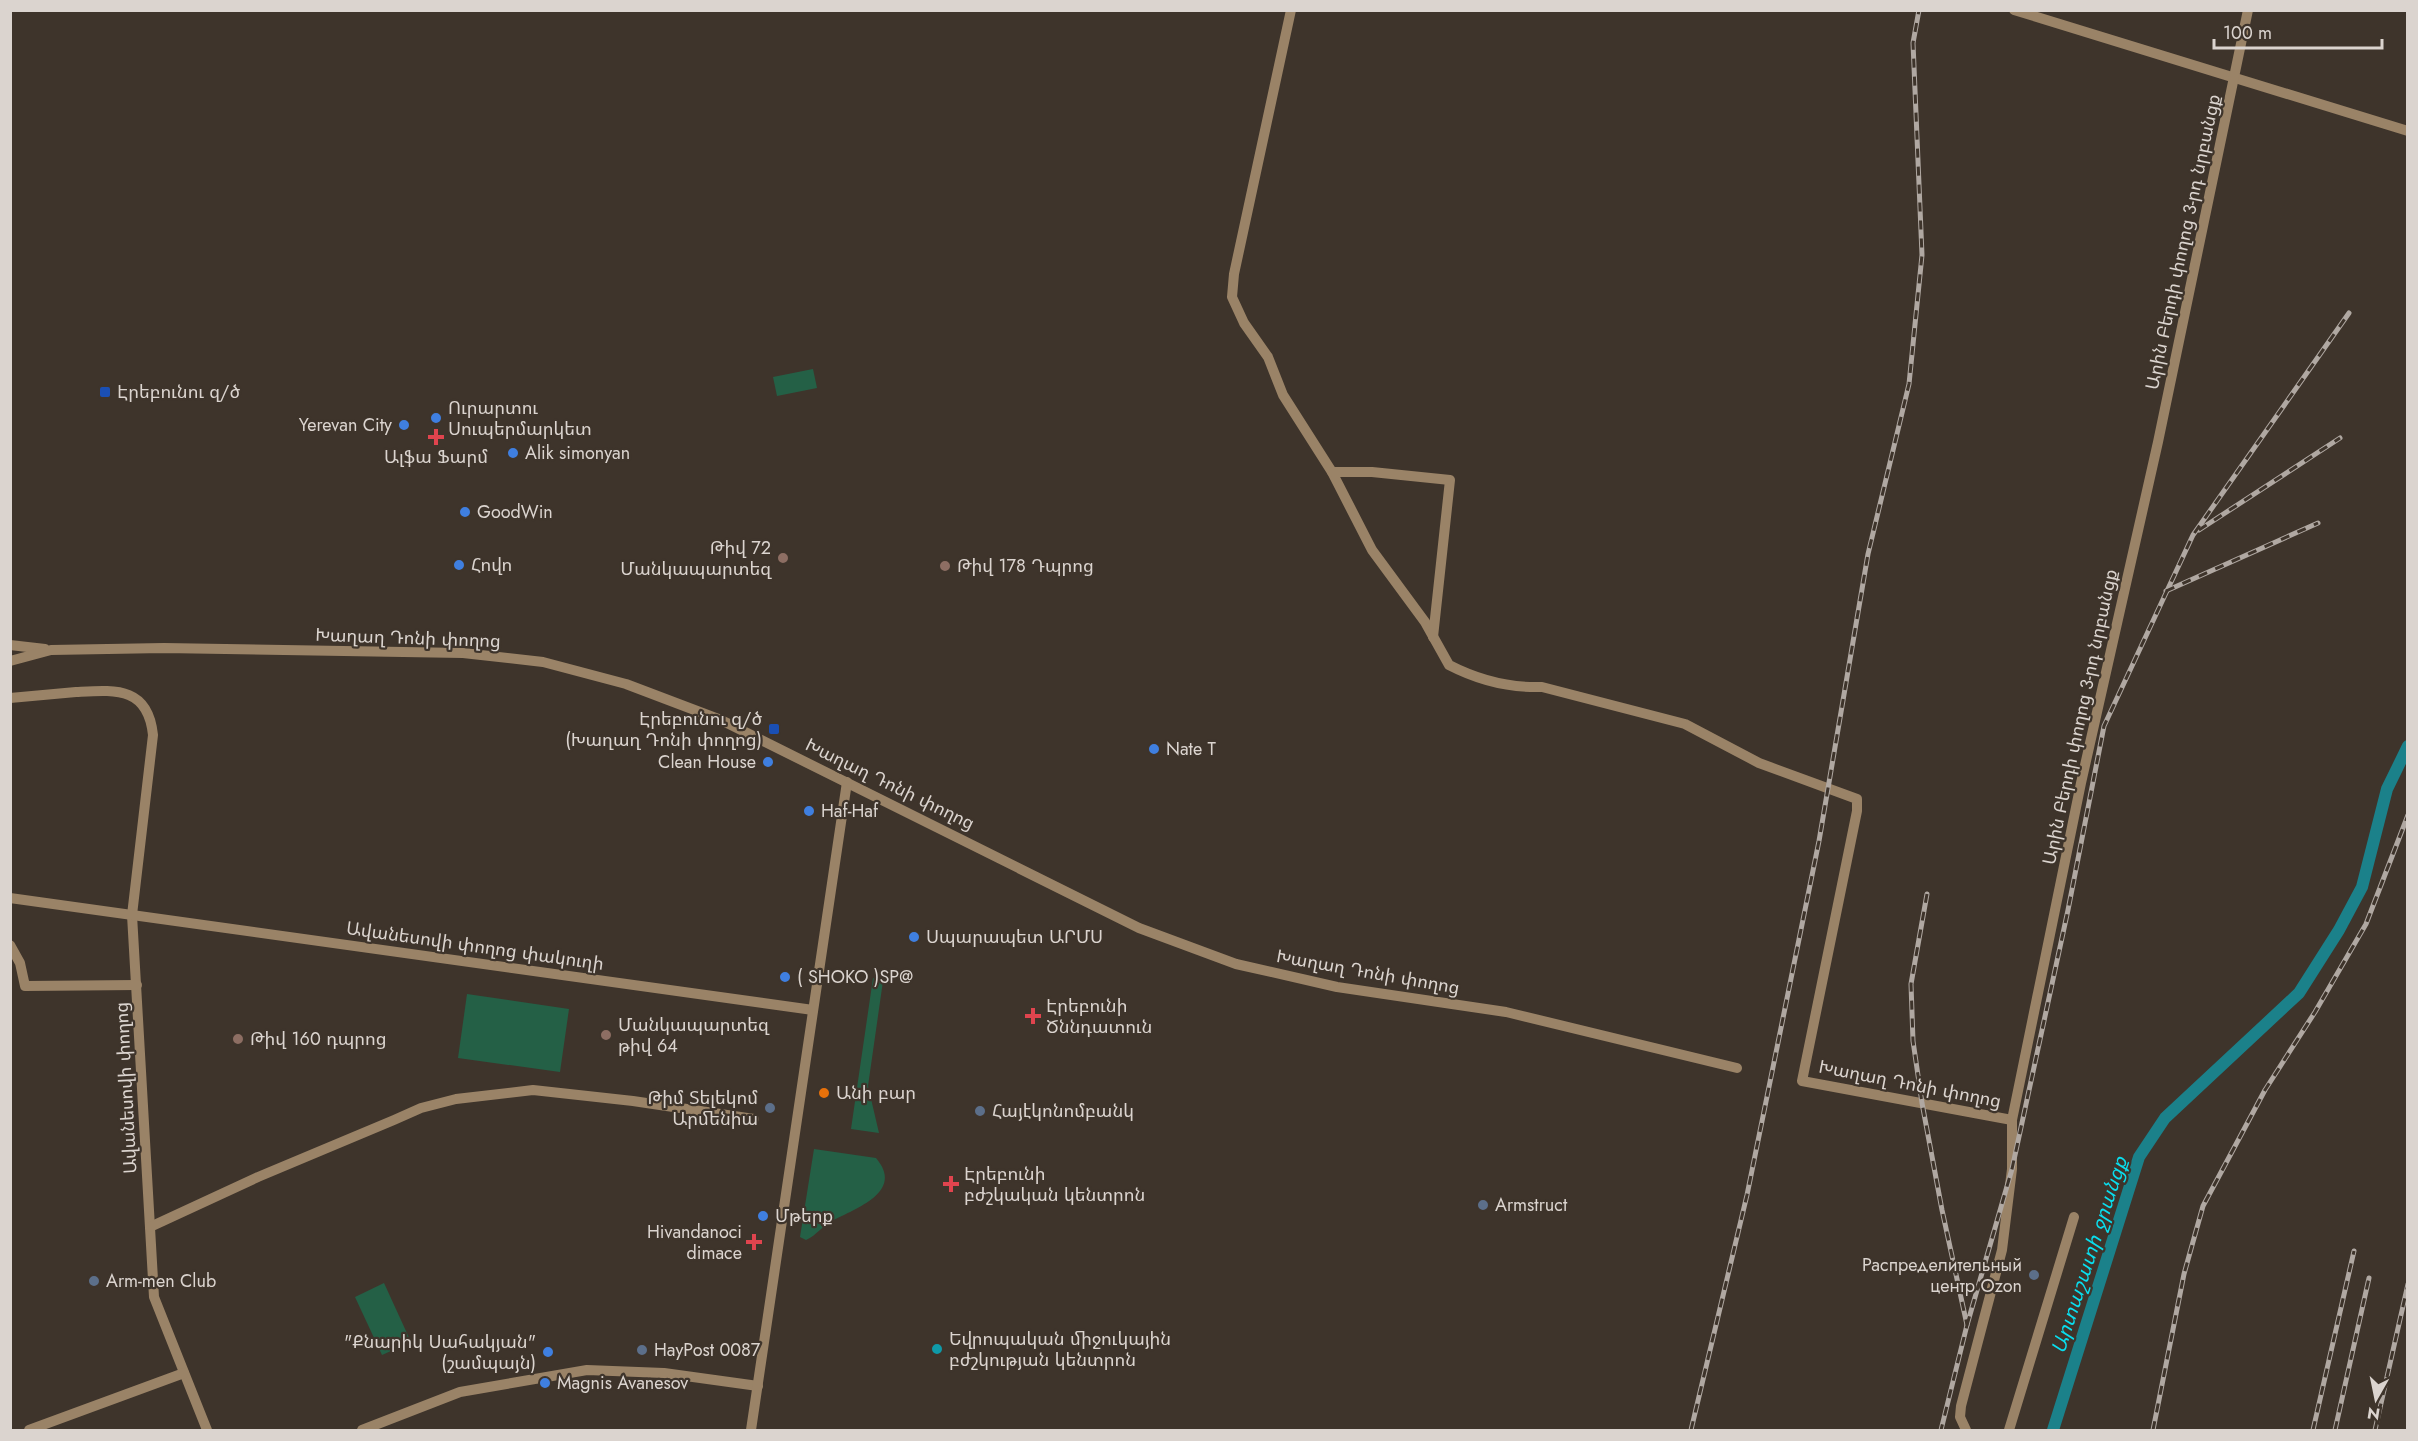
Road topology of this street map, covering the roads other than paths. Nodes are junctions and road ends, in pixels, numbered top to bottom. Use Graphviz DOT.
graph roads {
  1 [pos="1291,10"];
  2 [pos="2013,10"];
  3 [pos="2248,10"];
  4 [pos="2235,78"];
  5 [pos="2408,131"];
  6 [pos="1332,472"];
  7 [pos="1433,637"];
  8 [pos="10,645"];
  9 [pos="51,650"];
  10 [pos="10,661"];
  11 [pos="10,698"];
  12 [pos="847,782"];
  13 [pos="10,898"];
  14 [pos="132,915"];
  15 [pos="10,945"];
  16 [pos="137,985"];
  17 [pos="813,1010"];
  18 [pos="1737,1068"];
  19 [pos="754,1119"];
  20 [pos="2012,1120"];
  21 [pos="2074,1217"];
  22 [pos="150,1227"];
  23 [pos="184,1373"];
  24 [pos="758,1386"];
  25 [pos="28,1431"];
  26 [pos="207,1431"];
  27 [pos="362,1431"];
  28 [pos="751,1431"];
  29 [pos="1966,1431"];
  30 [pos="2009,1431"];
  1 -- 6 [label="street"];
  2 -- 4 [label="street"];
  3 -- 4 [label="street, Արին Բերդի փողոց 3-րդ նրբանցք"];
  4 -- 5 [label="street"];
  4 -- 20 [label="street, Արին Բերդի փողոց 3-րդ նրբանցք"];
  6 -- 7 [label="street"];
  6 -- 7 [label="street"];
  7 -- 20 [label="street, Խաղաղ Դոնի փողոց"];
  8 -- 9 [label="street"];
  9 -- 10 [label="street, Խաղաղ Դոնի փողոց"];
  9 -- 12 [label="street, Խաղաղ Դոնի փողոց"];
  11 -- 14 [label="street, Ավանեսովի փողոց"];
  12 -- 17 [label="street"];
  12 -- 18 [label="street, Խաղաղ Դոնի փողոց"];
  13 -- 14 [label="street, Ավանեսովի փողոց փակուղի"];
  14 -- 16 [label="street, Ավանեսովի փողոց"];
  14 -- 17 [label="street, Ավանեսովի փողոց փակուղի"];
  15 -- 16 [label="street"];
  16 -- 22 [label="street, Ավանեսովի փողոց"];
  17 -- 24 [label="street"];
  19 -- 22 [label="street"];
  20 -- 29 [label="street, Արին Բերդի փողոց 3-րդ նրբանցք"];
  21 -- 30 [label="street"];
  22 -- 23 [label="street, Ավանեսովի փողոց"];
  23 -- 25 [label="street"];
  23 -- 26 [label="street, Ավանեսովի փողոց"];
  24 -- 27 [label="street"];
  24 -- 28 [label="street"];
}
